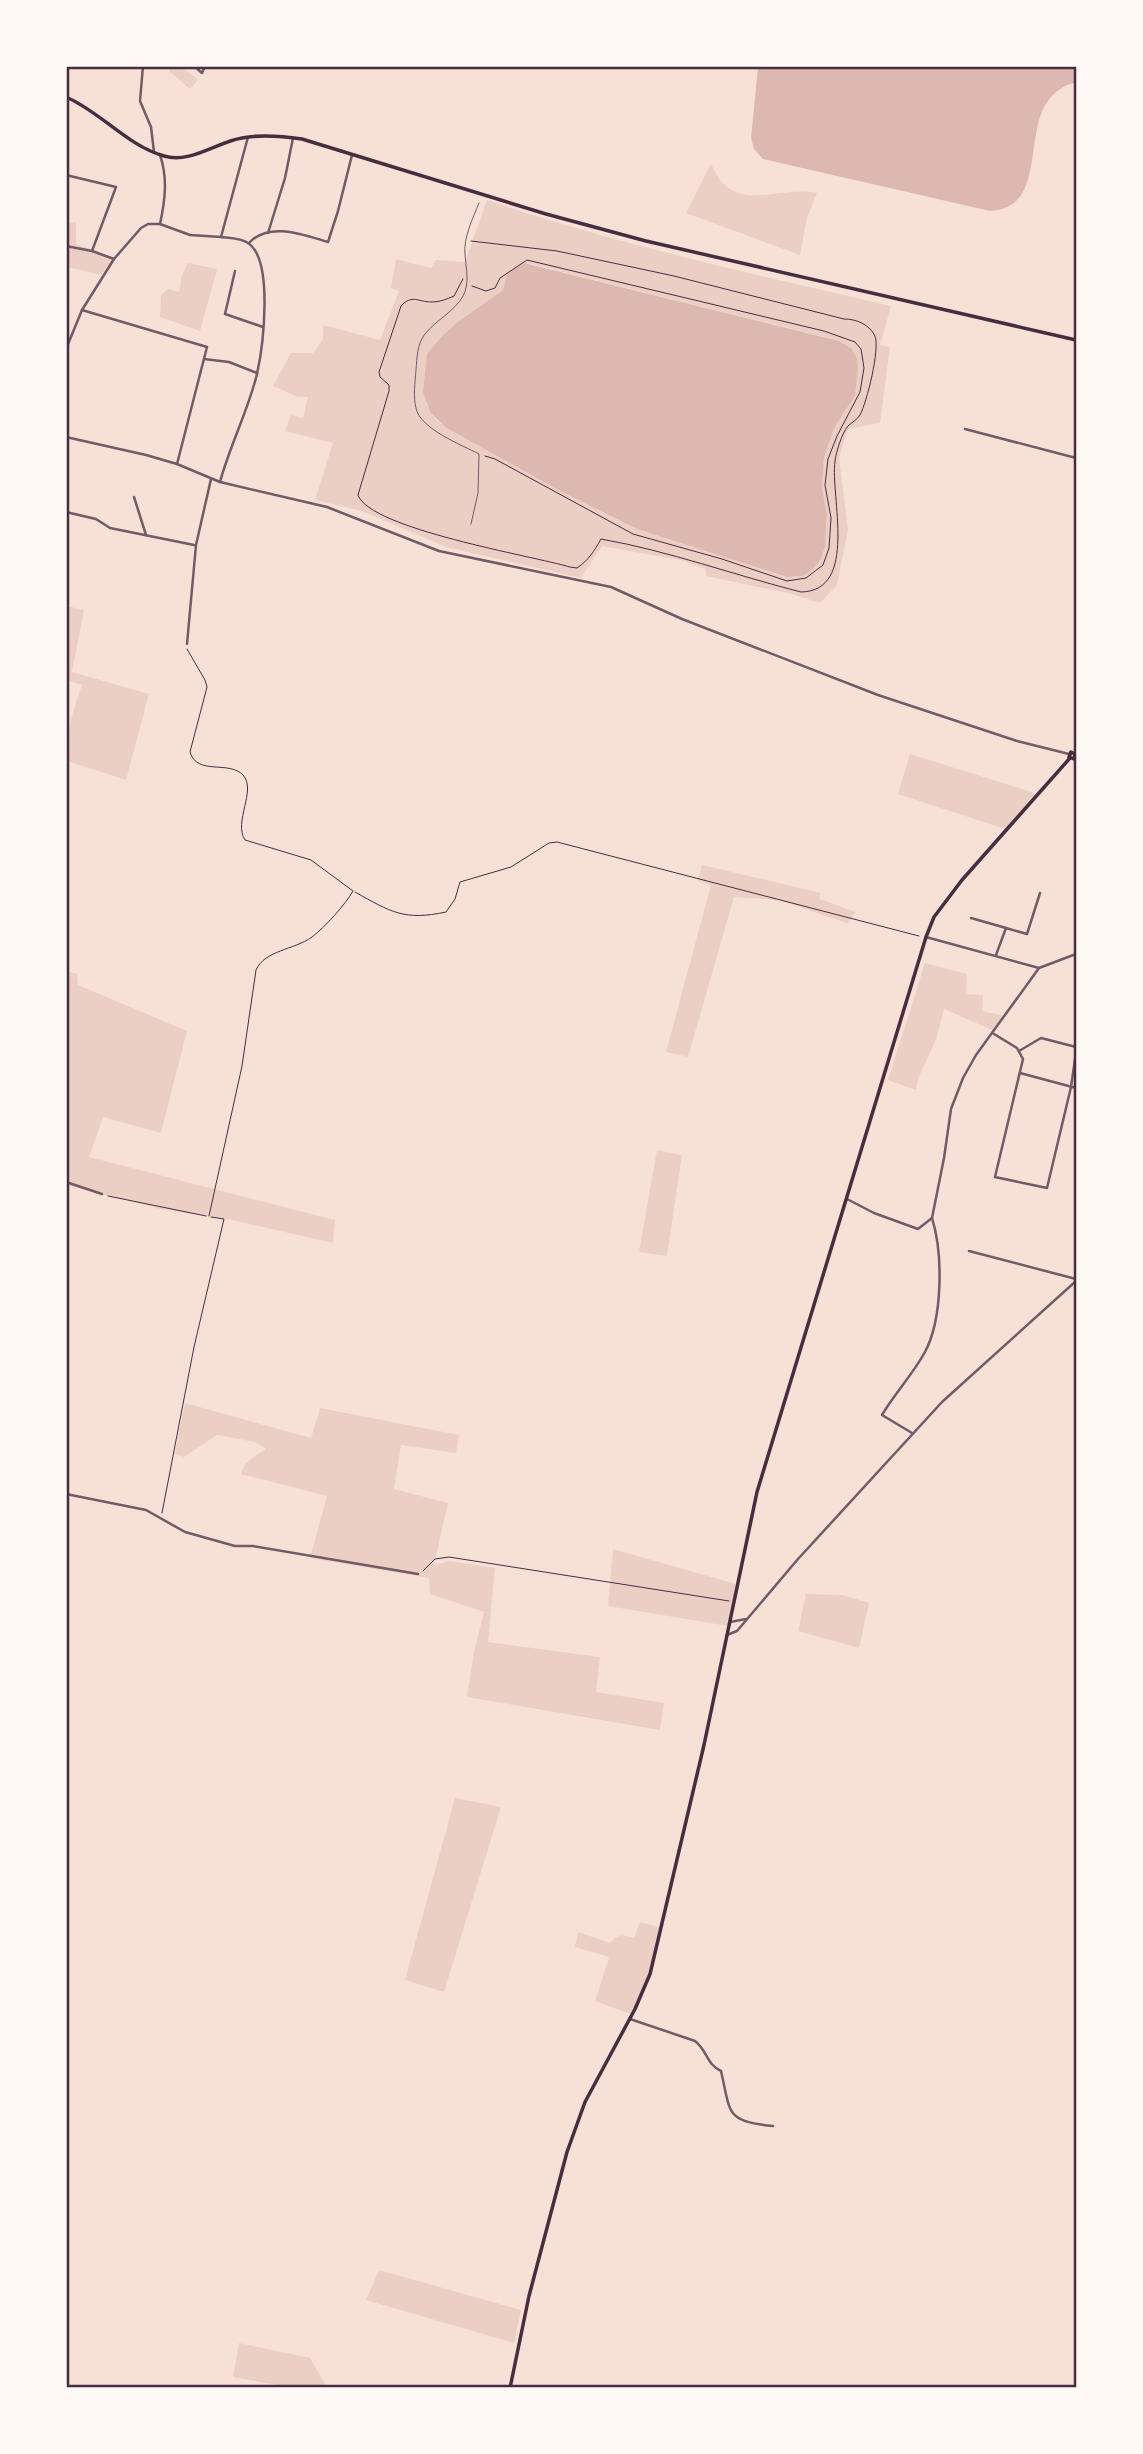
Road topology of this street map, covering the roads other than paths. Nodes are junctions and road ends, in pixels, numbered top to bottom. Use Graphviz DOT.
graph roads {
  1 [pos="143,66"];
  2 [pos="194,66"];
  3 [pos="205,66"];
  4 [pos="66,97"];
  5 [pos="248,137"];
  6 [pos="294,138"];
  7 [pos="154,152"];
  8 [pos="353,154"];
  9 [pos="160,155"];
  10 [pos="66,175"];
  11 [pos="479,203"];
  12 [pos="160,224"];
  13 [pos="268,233"];
  14 [pos="221,237"];
  15 [pos="249,243"];
  16 [pos="66,246"];
  17 [pos="93,251"];
  18 [pos="114,259"];
  19 [pos="235,271"];
  20 [pos="82,310"];
  21 [pos="263,327"];
  22 [pos="1076,340"];
  23 [pos="66,349"];
  24 [pos="204,359"];
  25 [pos="257,373"];
  26 [pos="965,429"];
  27 [pos="66,437"];
  28 [pos="1076,458"];
  29 [pos="177,464"];
  30 [pos="211,480"];
  31 [pos="220,482"];
  32 [pos="134,497"];
  33 [pos="66,512"];
  34 [pos="471,524"];
  35 [pos="146,535"];
  36 [pos="195,545"];
  37 [pos="187,644"];
  38 [pos="1076,747"];
  39 [pos="1073,755"];
  40 [pos="1040,893"];
  41 [pos="971,918"];
  42 [pos="1006,928"];
  43 [pos="926,937"];
  44 [pos="1076,954"];
  45 [pos="996,956"];
  46 [pos="1040,968"];
  47 [pos="994,1034"];
  48 [pos="1076,1047"];
  49 [pos="1019,1051"];
  50 [pos="1076,1052"];
  51 [pos="1020,1073"];
  52 [pos="1071,1087"];
  53 [pos="1076,1088"];
  54 [pos="66,1182"];
  55 [pos="102,1194"];
  56 [pos="845,1197"];
  57 [pos="932,1218"];
  58 [pos="969,1251"];
  59 [pos="1076,1280"];
  60 [pos="913,1433"];
  61 [pos="66,1493"];
  62 [pos="418,1574"];
  63 [pos="746,1619"];
  64 [pos="730,1622"];
  65 [pos="727,1635"];
  66 [pos="630,2019"];
  67 [pos="773,2126"];
  68 [pos="510,2388"];
  1 -- 7 [label="street"];
  2 -- 3 [label="street"];
  4 -- 7 [label="main road"];
  5 -- 6 [label="main road"];
  5 -- 9 [label="main road"];
  5 -- 14 [label="street"];
  6 -- 8 [label="main road"];
  6 -- 13 [label="street"];
  7 -- 9 [label="main road"];
  8 -- 13 [label="street"];
  8 -- 22 [label="main road"];
  9 -- 12 [label="street"];
  10 -- 17 [label="street"];
  11 -- 34 [label="lane"];
  12 -- 14 [label="street"];
  12 -- 18 [label="street"];
  13 -- 15 [label="street"];
  14 -- 15 [label="street"];
  15 -- 21 [label="street"];
  16 -- 17 [label="street"];
  17 -- 18 [label="street"];
  18 -- 20 [label="street"];
  19 -- 21 [label="street"];
  20 -- 23 [label="street"];
  20 -- 24 [label="street"];
  21 -- 25 [label="street"];
  24 -- 25 [label="street"];
  24 -- 29 [label="street"];
  25 -- 31 [label="street"];
  26 -- 28 [label="street"];
  27 -- 29 [label="street"];
  29 -- 30 [label="street"];
  30 -- 31 [label="street"];
  30 -- 36 [label="street"];
  31 -- 39 [label="street"];
  32 -- 35 [label="street"];
  33 -- 35 [label="street"];
  35 -- 36 [label="street"];
  36 -- 37 [label="street"];
  38 -- 39 [label="main road"];
  39 -- 43 [label="main road"];
  40 -- 42 [label="street"];
  41 -- 42 [label="street"];
  42 -- 45 [label="street"];
  43 -- 45 [label="street"];
  43 -- 56 [label="main road"];
  44 -- 46 [label="street"];
  45 -- 46 [label="street"];
  46 -- 47 [label="street"];
  47 -- 49 [label="street"];
  47 -- 57 [label="street"];
  48 -- 49 [label="street"];
  49 -- 51 [label="street"];
  50 -- 52 [label="street"];
  51 -- 52 [label="street"];
  51 -- 52 [label="street"];
  52 -- 53 [label="street"];
  54 -- 55 [label="street"];
  56 -- 57 [label="street"];
  56 -- 64 [label="main road"];
  57 -- 60 [label="street"];
  58 -- 59 [label="street"];
  59 -- 60 [label="street"];
  60 -- 63 [label="street"];
  61 -- 62 [label="street"];
  63 -- 64 [label="street"];
  63 -- 65 [label="street"];
  64 -- 65 [label="main road"];
  65 -- 66 [label="main road"];
  66 -- 67 [label="street"];
  66 -- 68 [label="main road"];
}
